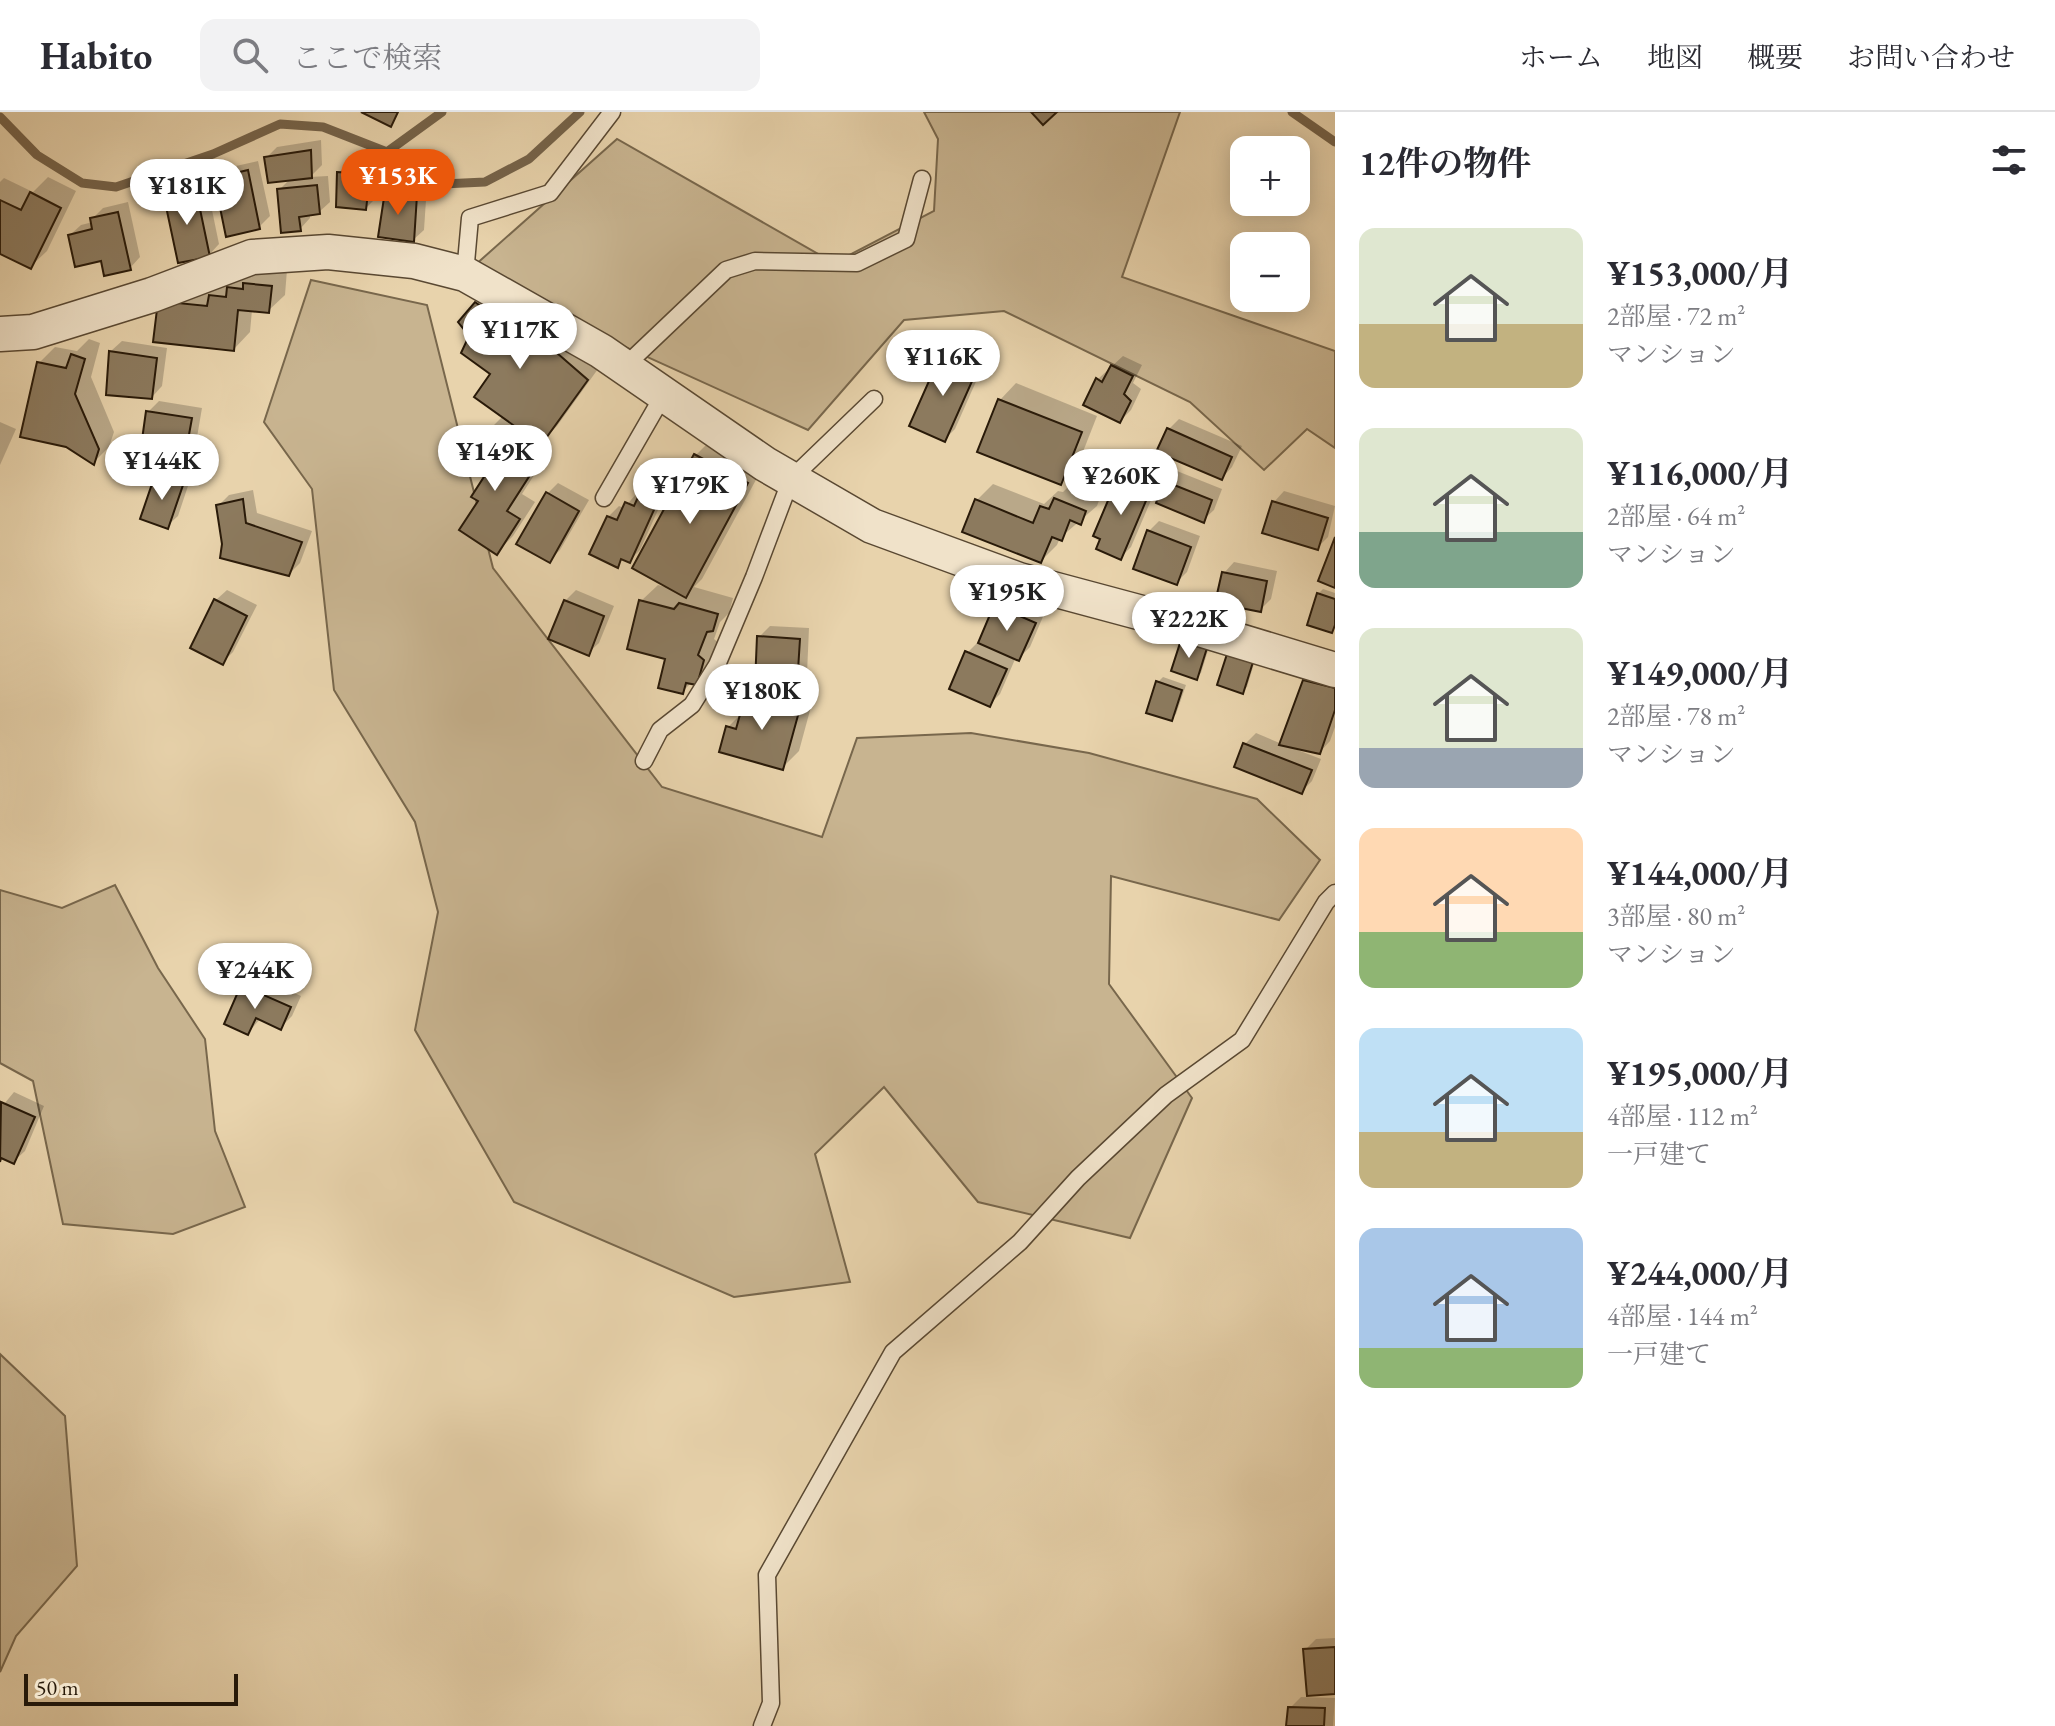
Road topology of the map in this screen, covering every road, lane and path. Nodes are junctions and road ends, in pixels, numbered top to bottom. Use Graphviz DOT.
graph roads {
  1 [pos="612,112"];
  2 [pos="922,179"];
  3 [pos="465,274"];
  4 [pos="0,334"];
  5 [pos="624,367"];
  6 [pos="664,394"];
  7 [pos="874,399"];
  8 [pos="791,479"];
  9 [pos="604,498"];
  10 [pos="1335,670"];
  11 [pos="644,761"];
  12 [pos="1335,893"];
  13 [pos="762,1726"];
  1 -- 3 [label="lane"];
  2 -- 5 [label="lane"];
  3 -- 4 [label="street"];
  3 -- 5 [label="street"];
  5 -- 6 [label="street"];
  6 -- 8 [label="street"];
  6 -- 9 [label="lane"];
  7 -- 8 [label="lane"];
  8 -- 10 [label="street"];
  8 -- 11 [label="lane"];
  12 -- 13 [label="lane"];
}
